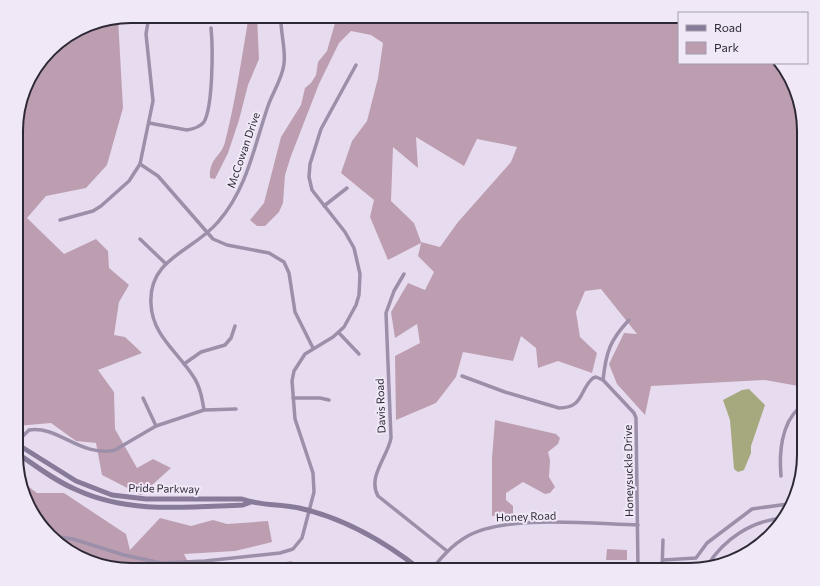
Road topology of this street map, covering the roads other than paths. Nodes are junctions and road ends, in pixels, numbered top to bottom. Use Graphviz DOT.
graph roads {
  1 [pos="148,23"];
  2 [pos="282,23"];
  3 [pos="211,28"];
  4 [pos="356,65"];
  5 [pos="149,123"];
  6 [pos="140,164"];
  7 [pos="347,188"];
  8 [pos="324,206"];
  9 [pos="60,220"];
  10 [pos="207,233"];
  11 [pos="140,239"];
  12 [pos="165,263"];
  13 [pos="404,274"];
  14 [pos="629,320"];
  15 [pos="235,326"];
  16 [pos="338,333"];
  17 [pos="313,348"];
  18 [pos="359,354"];
  19 [pos="184,364"];
  20 [pos="462,376"];
  21 [pos="603,380"];
  22 [pos="142,398"];
  23 [pos="293,398"];
  24 [pos="329,400"];
  25 [pos="236,409"];
  26 [pos="204,410"];
  27 [pos="797,410"];
  28 [pos="156,426"];
  29 [pos="23,436"];
  30 [pos="23,447"];
  31 [pos="23,457"];
  32 [pos="781,476"];
  33 [pos="251,502"];
  34 [pos="785,504"];
  35 [pos="309,511"];
  36 [pos="776,519"];
  37 [pos="638,526"];
  38 [pos="62,538"];
  39 [pos="662,540"];
  40 [pos="447,552"];
  41 [pos="663,560"];
  42 [pos="712,560"];
  43 [pos="174,563"];
  44 [pos="174,563"];
  45 [pos="411,563"];
  46 [pos="437,563"];
  47 [pos="638,563"];
  48 [pos="663,563"];
  1 -- 5 [label="street"];
  2 -- 10 [label="street, McCowan Drive"];
  3 -- 5 [label="street"];
  4 -- 8 [label="street"];
  5 -- 6 [label="street"];
  6 -- 9 [label="street"];
  6 -- 10 [label="street"];
  7 -- 8 [label="street"];
  8 -- 16 [label="street"];
  10 -- 12 [label="street, McCowan Drive"];
  10 -- 17 [label="street"];
  11 -- 12 [label="street"];
  12 -- 19 [label="street, McCowan Drive"];
  13 -- 40 [label="street, Davis Road"];
  14 -- 21 [label="street"];
  15 -- 19 [label="street"];
  16 -- 17 [label="street"];
  16 -- 18 [label="street"];
  17 -- 23 [label="street"];
  19 -- 26 [label="street, McCowan Drive"];
  20 -- 21 [label="street"];
  21 -- 37 [label="street, Honeysuckle Drive"];
  22 -- 28 [label="street"];
  23 -- 24 [label="street"];
  23 -- 35 [label="street"];
  25 -- 26 [label="street"];
  26 -- 28 [label="street"];
  27 -- 32 [label="street"];
  28 -- 29 [label="street"];
  30 -- 33 [label="main road, Pride Parkway"];
  31 -- 33 [label="main road, Pride Parkway"];
  33 -- 35 [label="main road, Pride Parkway"];
  34 -- 41 [label="street"];
  35 -- 43 [label="street"];
  35 -- 45 [label="main road, Pride Parkway"];
  36 -- 42 [label="street"];
  37 -- 40 [label="street, Honey Road"];
  37 -- 47 [label="street, Honeysuckle Drive"];
  38 -- 44 [label="street"];
  39 -- 41 [label="street"];
  40 -- 46 [label="street, Honey Road"];
  41 -- 48 [label="street"];
}
